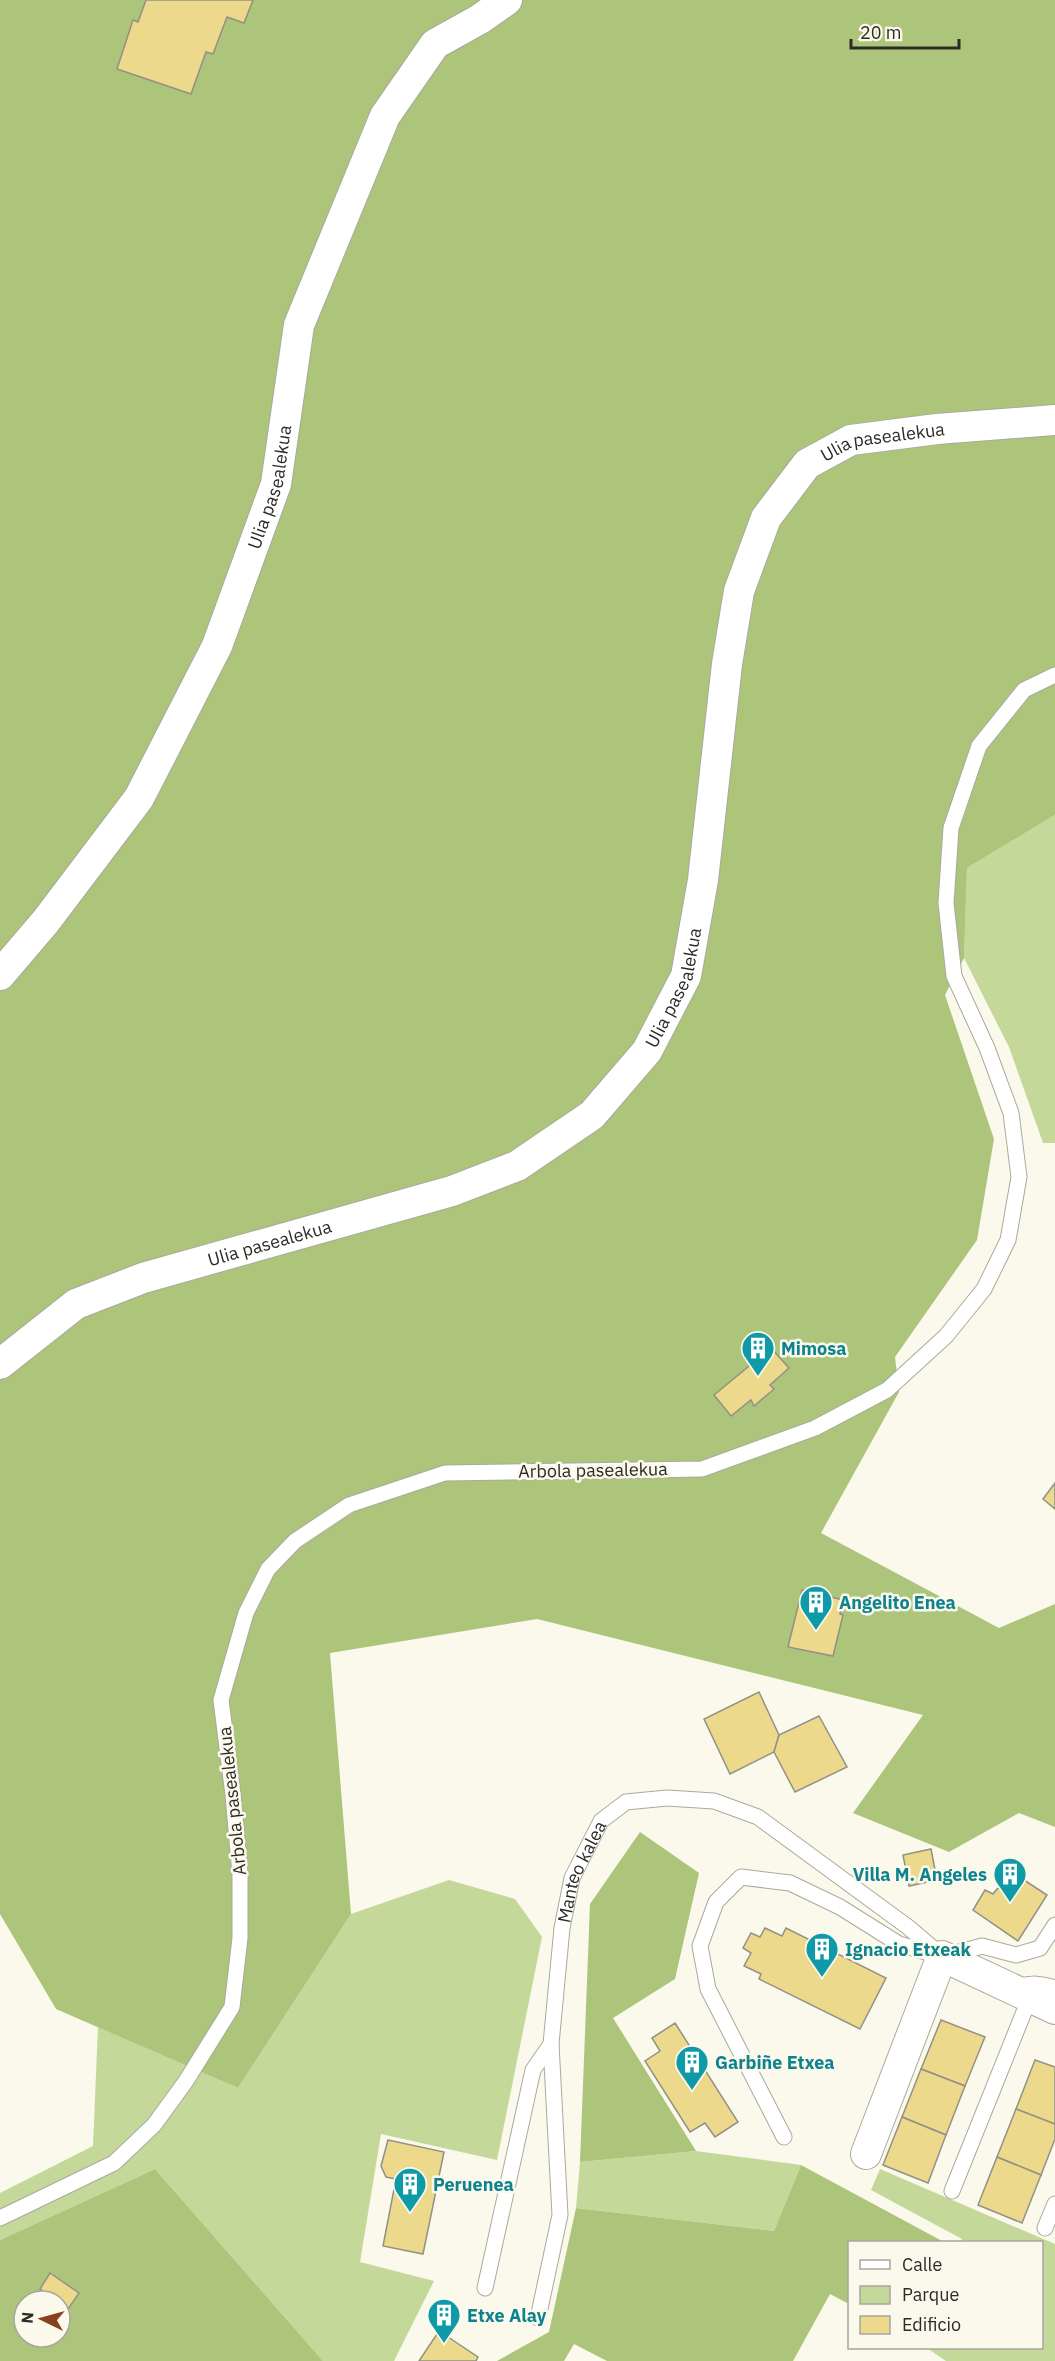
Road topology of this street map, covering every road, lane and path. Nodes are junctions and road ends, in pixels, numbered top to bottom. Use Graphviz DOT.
graph roads {
  1 [pos="507,0"];
  2 [pos="1055,420"];
  3 [pos="1055,675"];
  4 [pos="0,975"];
  5 [pos="0,1364"];
  6 [pos="1055,1925"];
  7 [pos="942,1956"];
  8 [pos="1038,1996"];
  9 [pos="551,2044"];
  10 [pos="784,2138"];
  11 [pos="866,2154"];
  12 [pos="952,2191"];
  13 [pos="1055,2204"];
  14 [pos="0,2218"];
  15 [pos="1045,2228"];
  16 [pos="485,2288"];
  17 [pos="538,2318"];
  1 -- 4 [label="street, Ulia pasealekua"];
  2 -- 5 [label="street, Ulia pasealekua"];
  3 -- 14 [label="lane, Arbola pasealekua"];
  6 -- 7 [label="lane"];
  7 -- 8 [label="street, Manteo kalea"];
  7 -- 9 [label="lane, Manteo kalea"];
  7 -- 10 [label="lane, Manteo kalea"];
  7 -- 11 [label="street"];
  8 -- 12 [label="lane"];
  9 -- 16 [label="lane"];
  9 -- 17 [label="lane, Manteo kalea"];
  13 -- 15 [label="lane"];
}
